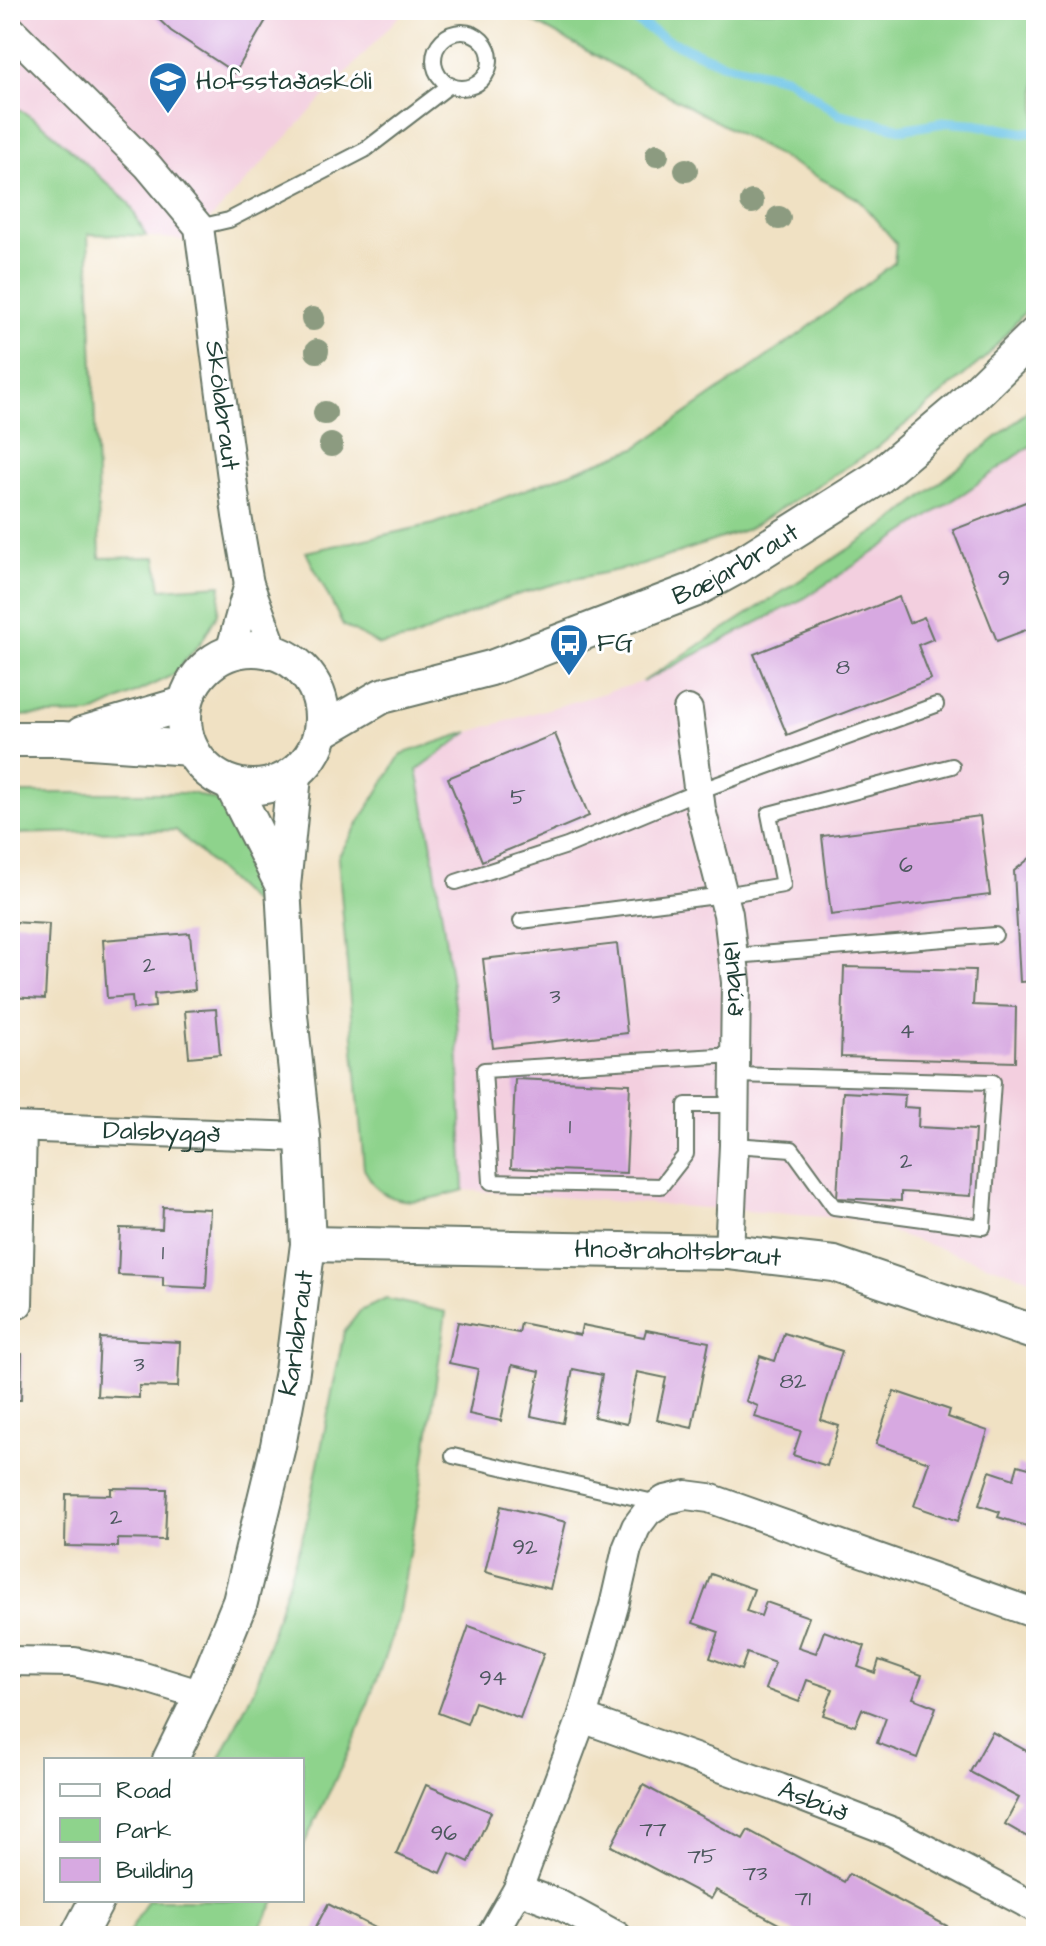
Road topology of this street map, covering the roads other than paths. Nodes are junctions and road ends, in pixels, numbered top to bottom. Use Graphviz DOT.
graph roads {
  1 [pos="10,29"];
  2 [pos="450,85"];
  3 [pos="199,227"];
  4 [pos="1036,334"];
  5 [pos="249,584"];
  6 [pos="274,651"];
  7 [pos="230,652"];
  8 [pos="316,687"];
  9 [pos="382,696"];
  10 [pos="184,704"];
  11 [pos="936,705"];
  12 [pos="688,710"];
  13 [pos="322,731"];
  14 [pos="10,739"];
  15 [pos="62,739"];
  16 [pos="190,748"];
  17 [pos="952,766"];
  18 [pos="294,776"];
  19 [pos="232,785"];
  20 [pos="699,791"];
  21 [pos="456,882"];
  22 [pos="283,886"];
  23 [pos="724,895"];
  24 [pos="521,921"];
  25 [pos="995,935"];
  26 [pos="734,956"];
  27 [pos="735,1065"];
  28 [pos="734,1105"];
  29 [pos="16,1128"];
  30 [pos="303,1137"];
  31 [pos="734,1145"];
  32 [pos="308,1244"];
  33 [pos="729,1252"];
  34 [pos="18,1304"];
  35 [pos="1036,1333"];
  36 [pos="453,1456"];
  37 [pos="659,1503"];
  38 [pos="1036,1614"];
  39 [pos="10,1661"];
  40 [pos="202,1695"];
  41 [pos="582,1718"];
  42 [pos="171,1758"];
  43 [pos="518,1889"];
  44 [pos="96,1902"];
  45 [pos="1036,1908"];
  46 [pos="78,1936"];
  47 [pos="491,1936"];
  48 [pos="617,1936"];
  1 -- 3 [label="street"];
  2 -- 2 [label="lane"];
  2 -- 3 [label="lane"];
  3 -- 5 [label="street, Skólabraut"];
  4 -- 9 [label="street, Bæjarbraut"];
  5 -- 6 [label="street, Skólabraut"];
  5 -- 7 [label="street, Skólabraut"];
  6 -- 7 [label="street"];
  6 -- 8 [label="street"];
  7 -- 10 [label="street"];
  8 -- 9 [label="street, Bæjarbraut"];
  8 -- 13 [label="street"];
  9 -- 13 [label="street, Bæjarbraut"];
  10 -- 15 [label="street"];
  10 -- 16 [label="street"];
  11 -- 20 [label="lane"];
  12 -- 20 [label="street, Iðnbúð"];
  13 -- 18 [label="street"];
  14 -- 15 [label="street"];
  15 -- 16 [label="street"];
  16 -- 19 [label="street"];
  17 -- 23 [label="lane"];
  18 -- 19 [label="street"];
  18 -- 22 [label="street, Karlabraut"];
  19 -- 22 [label="street, Karlabraut"];
  20 -- 21 [label="lane"];
  20 -- 23 [label="street, Iðnbúð"];
  22 -- 30 [label="street, Karlabraut"];
  23 -- 24 [label="lane"];
  23 -- 26 [label="street, Iðnbúð"];
  25 -- 26 [label="lane"];
  26 -- 27 [label="street, Iðnbúð"];
  27 -- 28 [label="street, Iðnbúð"];
  27 -- 28 [label="lane"];
  27 -- 31 [label="lane"];
  28 -- 31 [label="street, Iðnbúð"];
  29 -- 30 [label="street, Dalsbyggð"];
  29 -- 34 [label="street, Dalsbyggð"];
  30 -- 32 [label="street, Karlabraut"];
  31 -- 33 [label="street, Iðnbúð"];
  32 -- 33 [label="street, Hnoðraholtsbraut"];
  32 -- 40 [label="street, Karlabraut"];
  33 -- 35 [label="street, Hnoðraholtsbraut"];
  36 -- 37 [label="lane"];
  37 -- 38 [label="street"];
  37 -- 41 [label="street"];
  39 -- 40 [label="street"];
  40 -- 42 [label="street, Karlabraut"];
  41 -- 43 [label="street"];
  41 -- 45 [label="street, Ásbúð"];
  43 -- 47 [label="street"];
  43 -- 48 [label="street"];
  44 -- 46 [label="street"];
}
